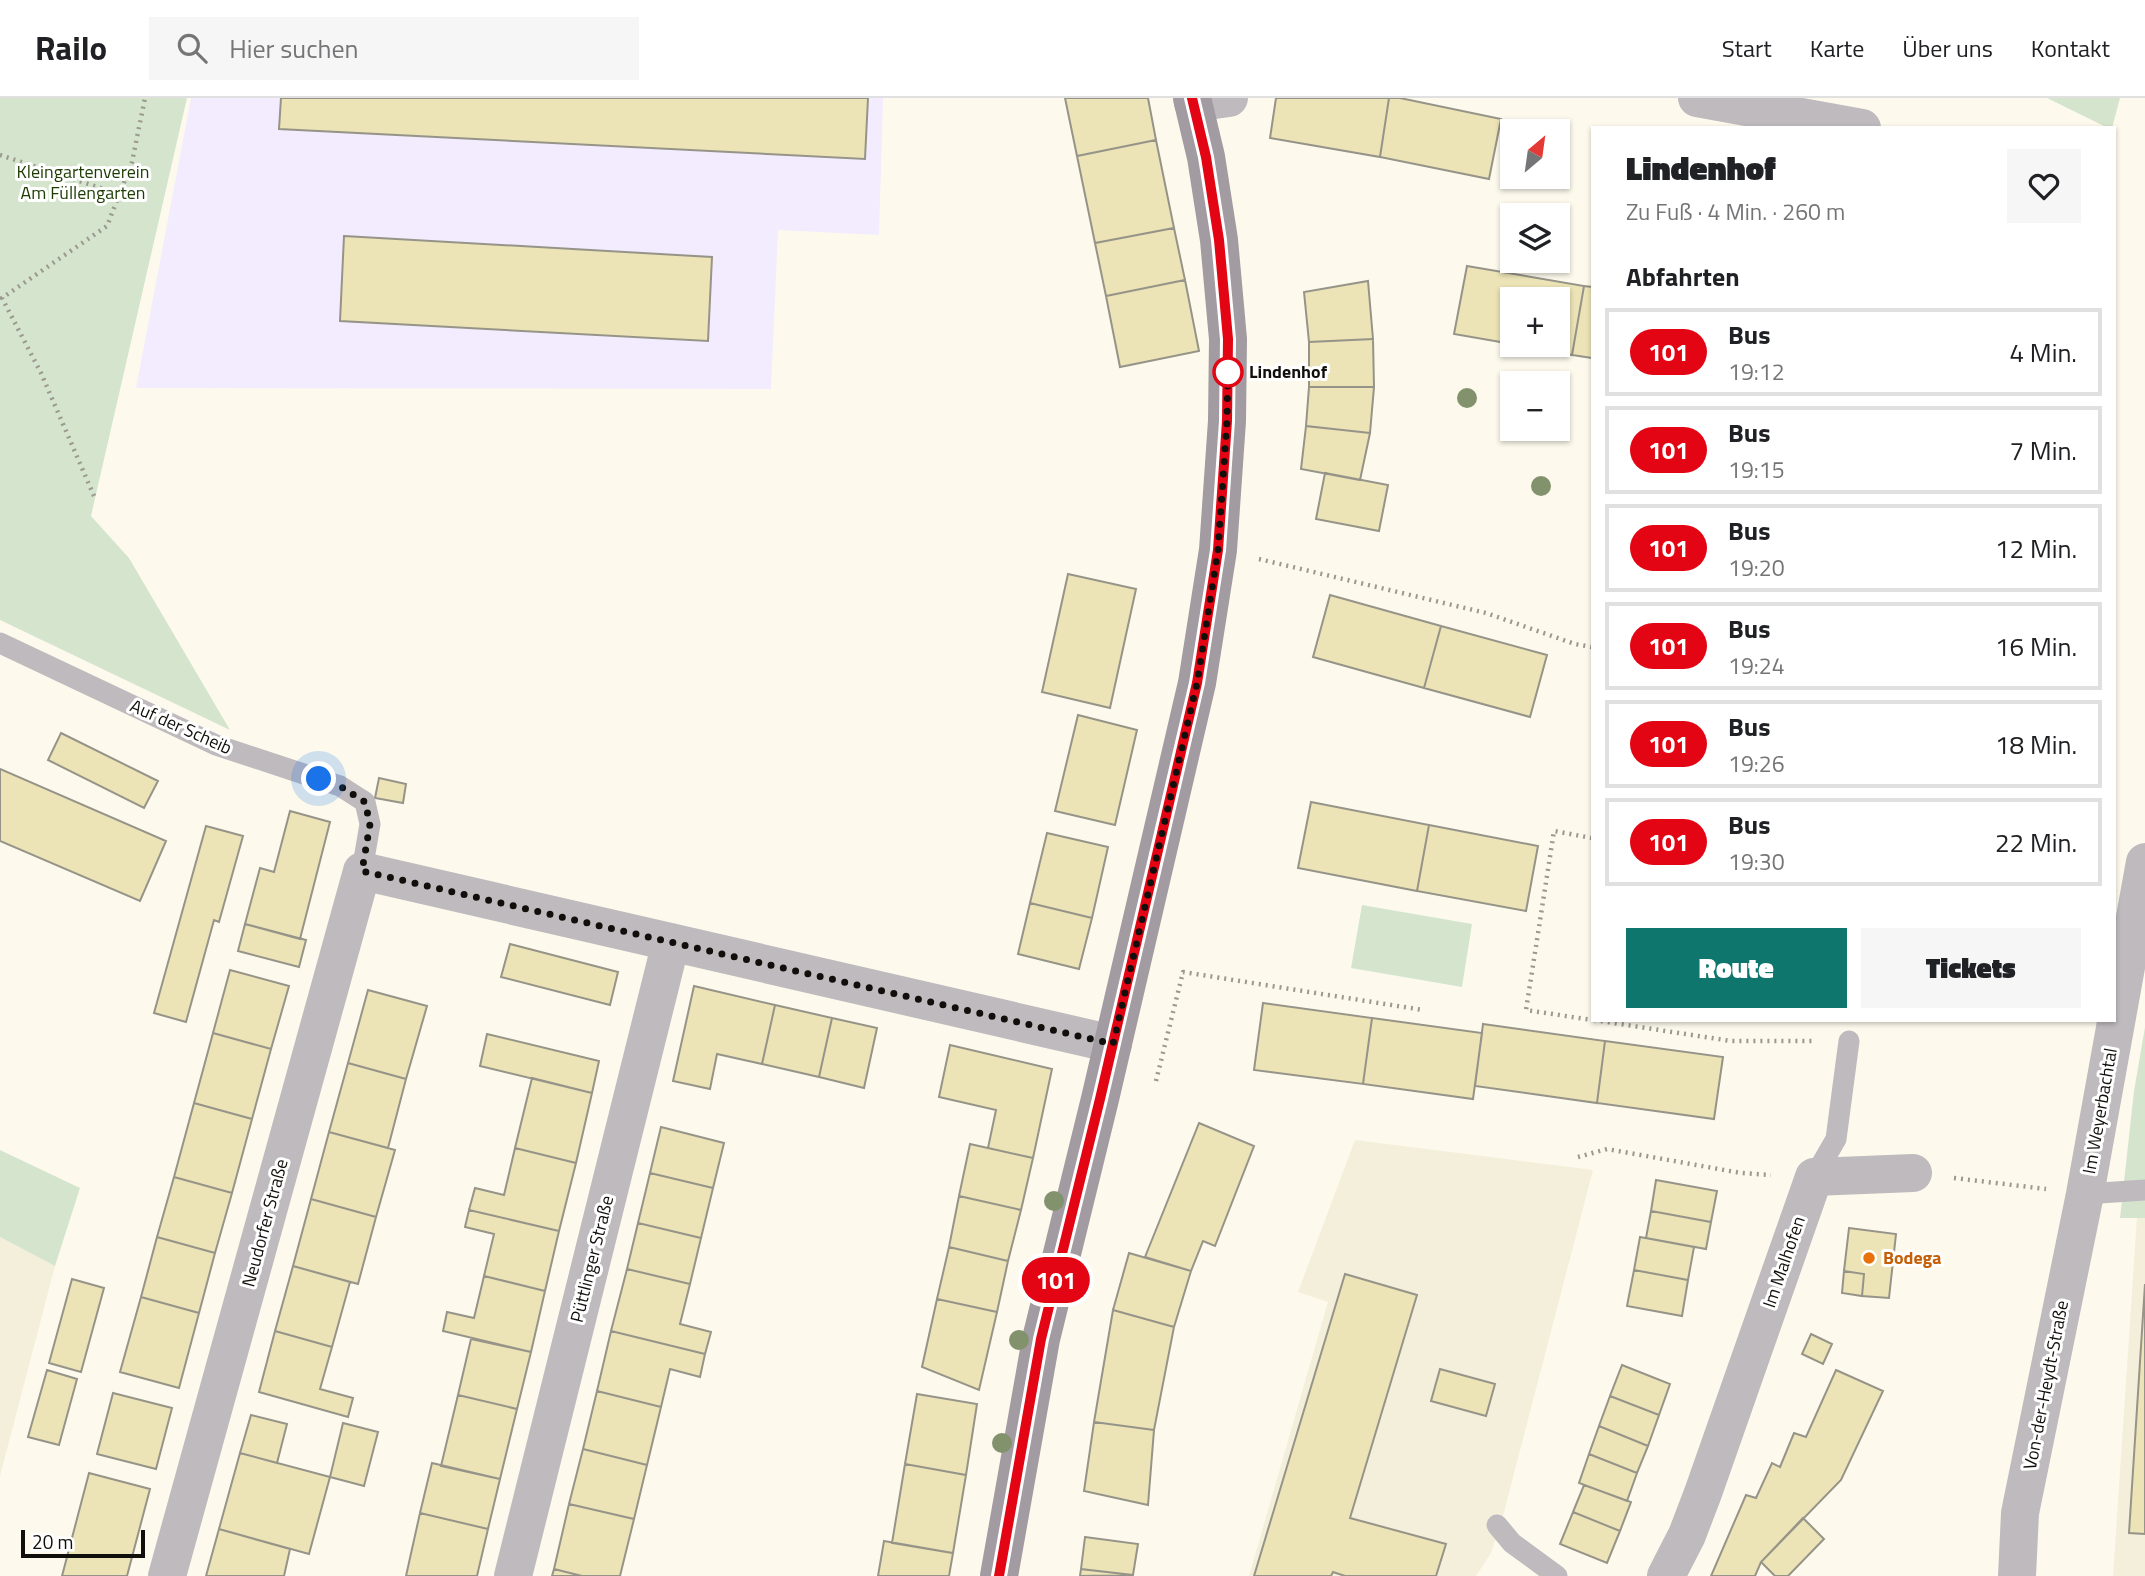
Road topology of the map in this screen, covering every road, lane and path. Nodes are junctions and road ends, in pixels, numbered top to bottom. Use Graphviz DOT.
graph roads {
  1 [pos="145,98"];
  2 [pos="1697,98"];
  3 [pos="1205,100"];
  4 [pos="1852,126"];
  5 [pos="0,155"];
  6 [pos="119,194"];
  7 [pos="1,298"];
  8 [pos="94,496"];
  9 [pos="1218,550"];
  10 [pos="0,643"];
  11 [pos="1591,647"];
  12 [pos="1591,838"];
  13 [pos="2145,862"];
  14 [pos="362,871"];
  15 [pos="671,942"];
  16 [pos="2116,993"];
  17 [pos="1423,1010"];
  18 [pos="1591,1020"];
  19 [pos="1606,1022"];
  20 [pos="2110,1022"];
  21 [pos="1849,1041"];
  22 [pos="1113,1044"];
  23 [pos="1156,1081"];
  24 [pos="1578,1157"];
  25 [pos="1913,1173"];
  26 [pos="1814,1177"];
  27 [pos="2145,1191"];
  28 [pos="2072,1192"];
  29 [pos="1497,1525"];
  30 [pos="167,1576"];
  31 [pos="513,1576"];
  32 [pos="999,1576"];
  33 [pos="1557,1576"];
  34 [pos="1665,1576"];
  35 [pos="2017,1576"];
  1 -- 6 [label="path"];
  2 -- 4 [label="street"];
  3 -- 9 [label="street"];
  5 -- 6 [label="path"];
  6 -- 7 [label="path"];
  7 -- 8 [label="path"];
  9 -- 11 [label="path"];
  9 -- 22 [label="street"];
  10 -- 14 [label="lane, Auf der Scheib"];
  12 -- 18 [label="path"];
  13 -- 16 [label="street, Im Weyerbachtal"];
  14 -- 15 [label="street"];
  14 -- 30 [label="street, Neudorfer Straße"];
  15 -- 22 [label="street"];
  15 -- 31 [label="street, Püttlinger Straße"];
  17 -- 23 [label="path"];
  19 -- 21 [label="path"];
  20 -- 28 [label="street, Im Weyerbachtal"];
  21 -- 26 [label="lane"];
  22 -- 32 [label="street"];
  24 -- 26 [label="path"];
  25 -- 26 [label="street"];
  25 -- 28 [label="path"];
  26 -- 34 [label="street, Im Malhofen"];
  27 -- 28 [label="lane"];
  28 -- 35 [label="street, Von-der-Heydt-Straße"];
  29 -- 33 [label="lane"];
}
